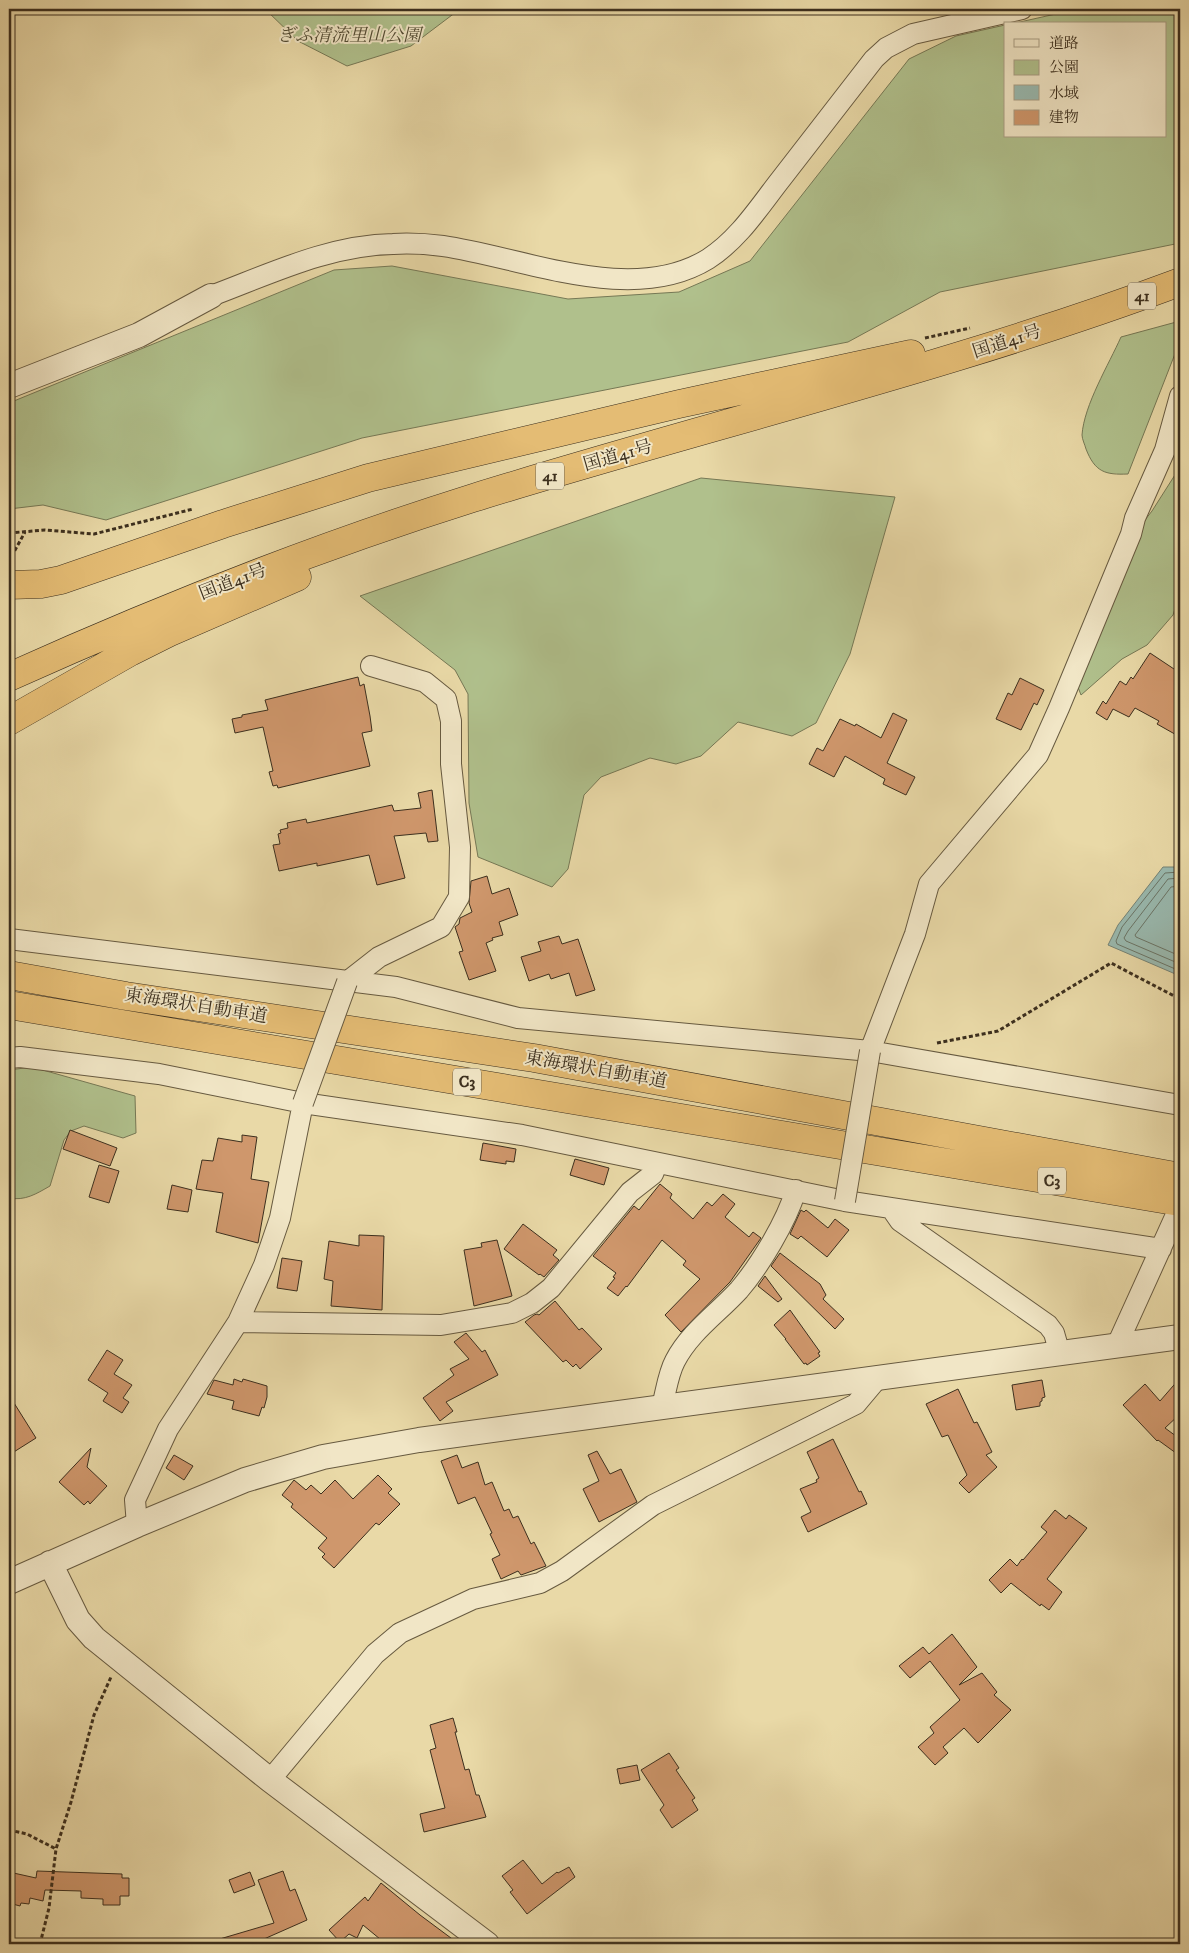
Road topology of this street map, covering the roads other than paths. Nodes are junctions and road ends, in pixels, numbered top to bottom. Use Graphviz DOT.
graph roads {
  1 [pos="1022,9"];
  2 [pos="1180,282"];
  3 [pos="1180,294"];
  4 [pos="211,296"];
  5 [pos="1180,299"];
  6 [pos="1150,305"];
  7 [pos="1104,310"];
  8 [pos="9,369"];
  9 [pos="9,386"];
  10 [pos="1180,396"];
  11 [pos="387,536"];
  12 [pos="9,586"];
  13 [pos="371,666"];
  14 [pos="9,677"];
  15 [pos="9,687"];
  16 [pos="9,722"];
  17 [pos="9,939"];
  18 [pos="9,975"];
  19 [pos="347,982"];
  20 [pos="9,1004"];
  21 [pos="870,1051"];
  22 [pos="9,1058"];
  23 [pos="303,1103"];
  24 [pos="1180,1105"];
  25 [pos="657,1164"];
  26 [pos="1180,1177"];
  27 [pos="796,1190"];
  28 [pos="845,1201"];
  29 [pos="1180,1202"];
  30 [pos="1180,1206"];
  31 [pos="891,1208"];
  32 [pos="1161,1249"];
  33 [pos="238,1322"];
  34 [pos="1180,1337"];
  35 [pos="1117,1346"];
  36 [pos="1060,1354"];
  37 [pos="877,1379"];
  38 [pos="662,1406"];
  39 [pos="136,1525"];
  40 [pos="50,1563"];
  41 [pos="9,1582"];
  42 [pos="270,1780"];
  43 [pos="487,1944"];
  1 -- 4 [label="street"];
  2 -- 7 [label="highway, 国道41号 / 41"];
  3 -- 6 [label="highway, 国道41号 / 41"];
  4 -- 8 [label="street"];
  4 -- 9 [label="street"];
  5 -- 6 [label="highway"];
  6 -- 11 [label="highway, 国道41号 / 41"];
  7 -- 12 [label="highway, 41"];
  7 -- 14 [label="highway, 国道41号 / 41"];
  10 -- 21 [label="street"];
  11 -- 15 [label="highway, 国道41号 / 41"];
  11 -- 16 [label="highway, 41"];
  13 -- 19 [label="street"];
  17 -- 19 [label="street"];
  18 -- 26 [label="highway, 東海環状自動車道 / C3"];
  19 -- 21 [label="street"];
  19 -- 23 [label="street, bridge"];
  20 -- 29 [label="highway, 東海環状自動車道 / C3"];
  21 -- 24 [label="street"];
  21 -- 28 [label="street, bridge"];
  22 -- 23 [label="street"];
  23 -- 25 [label="street"];
  23 -- 33 [label="street"];
  25 -- 27 [label="street"];
  25 -- 33 [label="street"];
  27 -- 28 [label="street"];
  27 -- 38 [label="street"];
  28 -- 31 [label="street"];
  30 -- 32 [label="street"];
  31 -- 32 [label="street"];
  31 -- 36 [label="street"];
  32 -- 35 [label="street"];
  33 -- 39 [label="street"];
  34 -- 35 [label="street"];
  35 -- 36 [label="street"];
  36 -- 37 [label="street"];
  37 -- 38 [label="street"];
  37 -- 42 [label="street"];
  38 -- 39 [label="street"];
  39 -- 40 [label="street"];
  40 -- 41 [label="street"];
  40 -- 42 [label="street"];
  42 -- 43 [label="street"];
}
